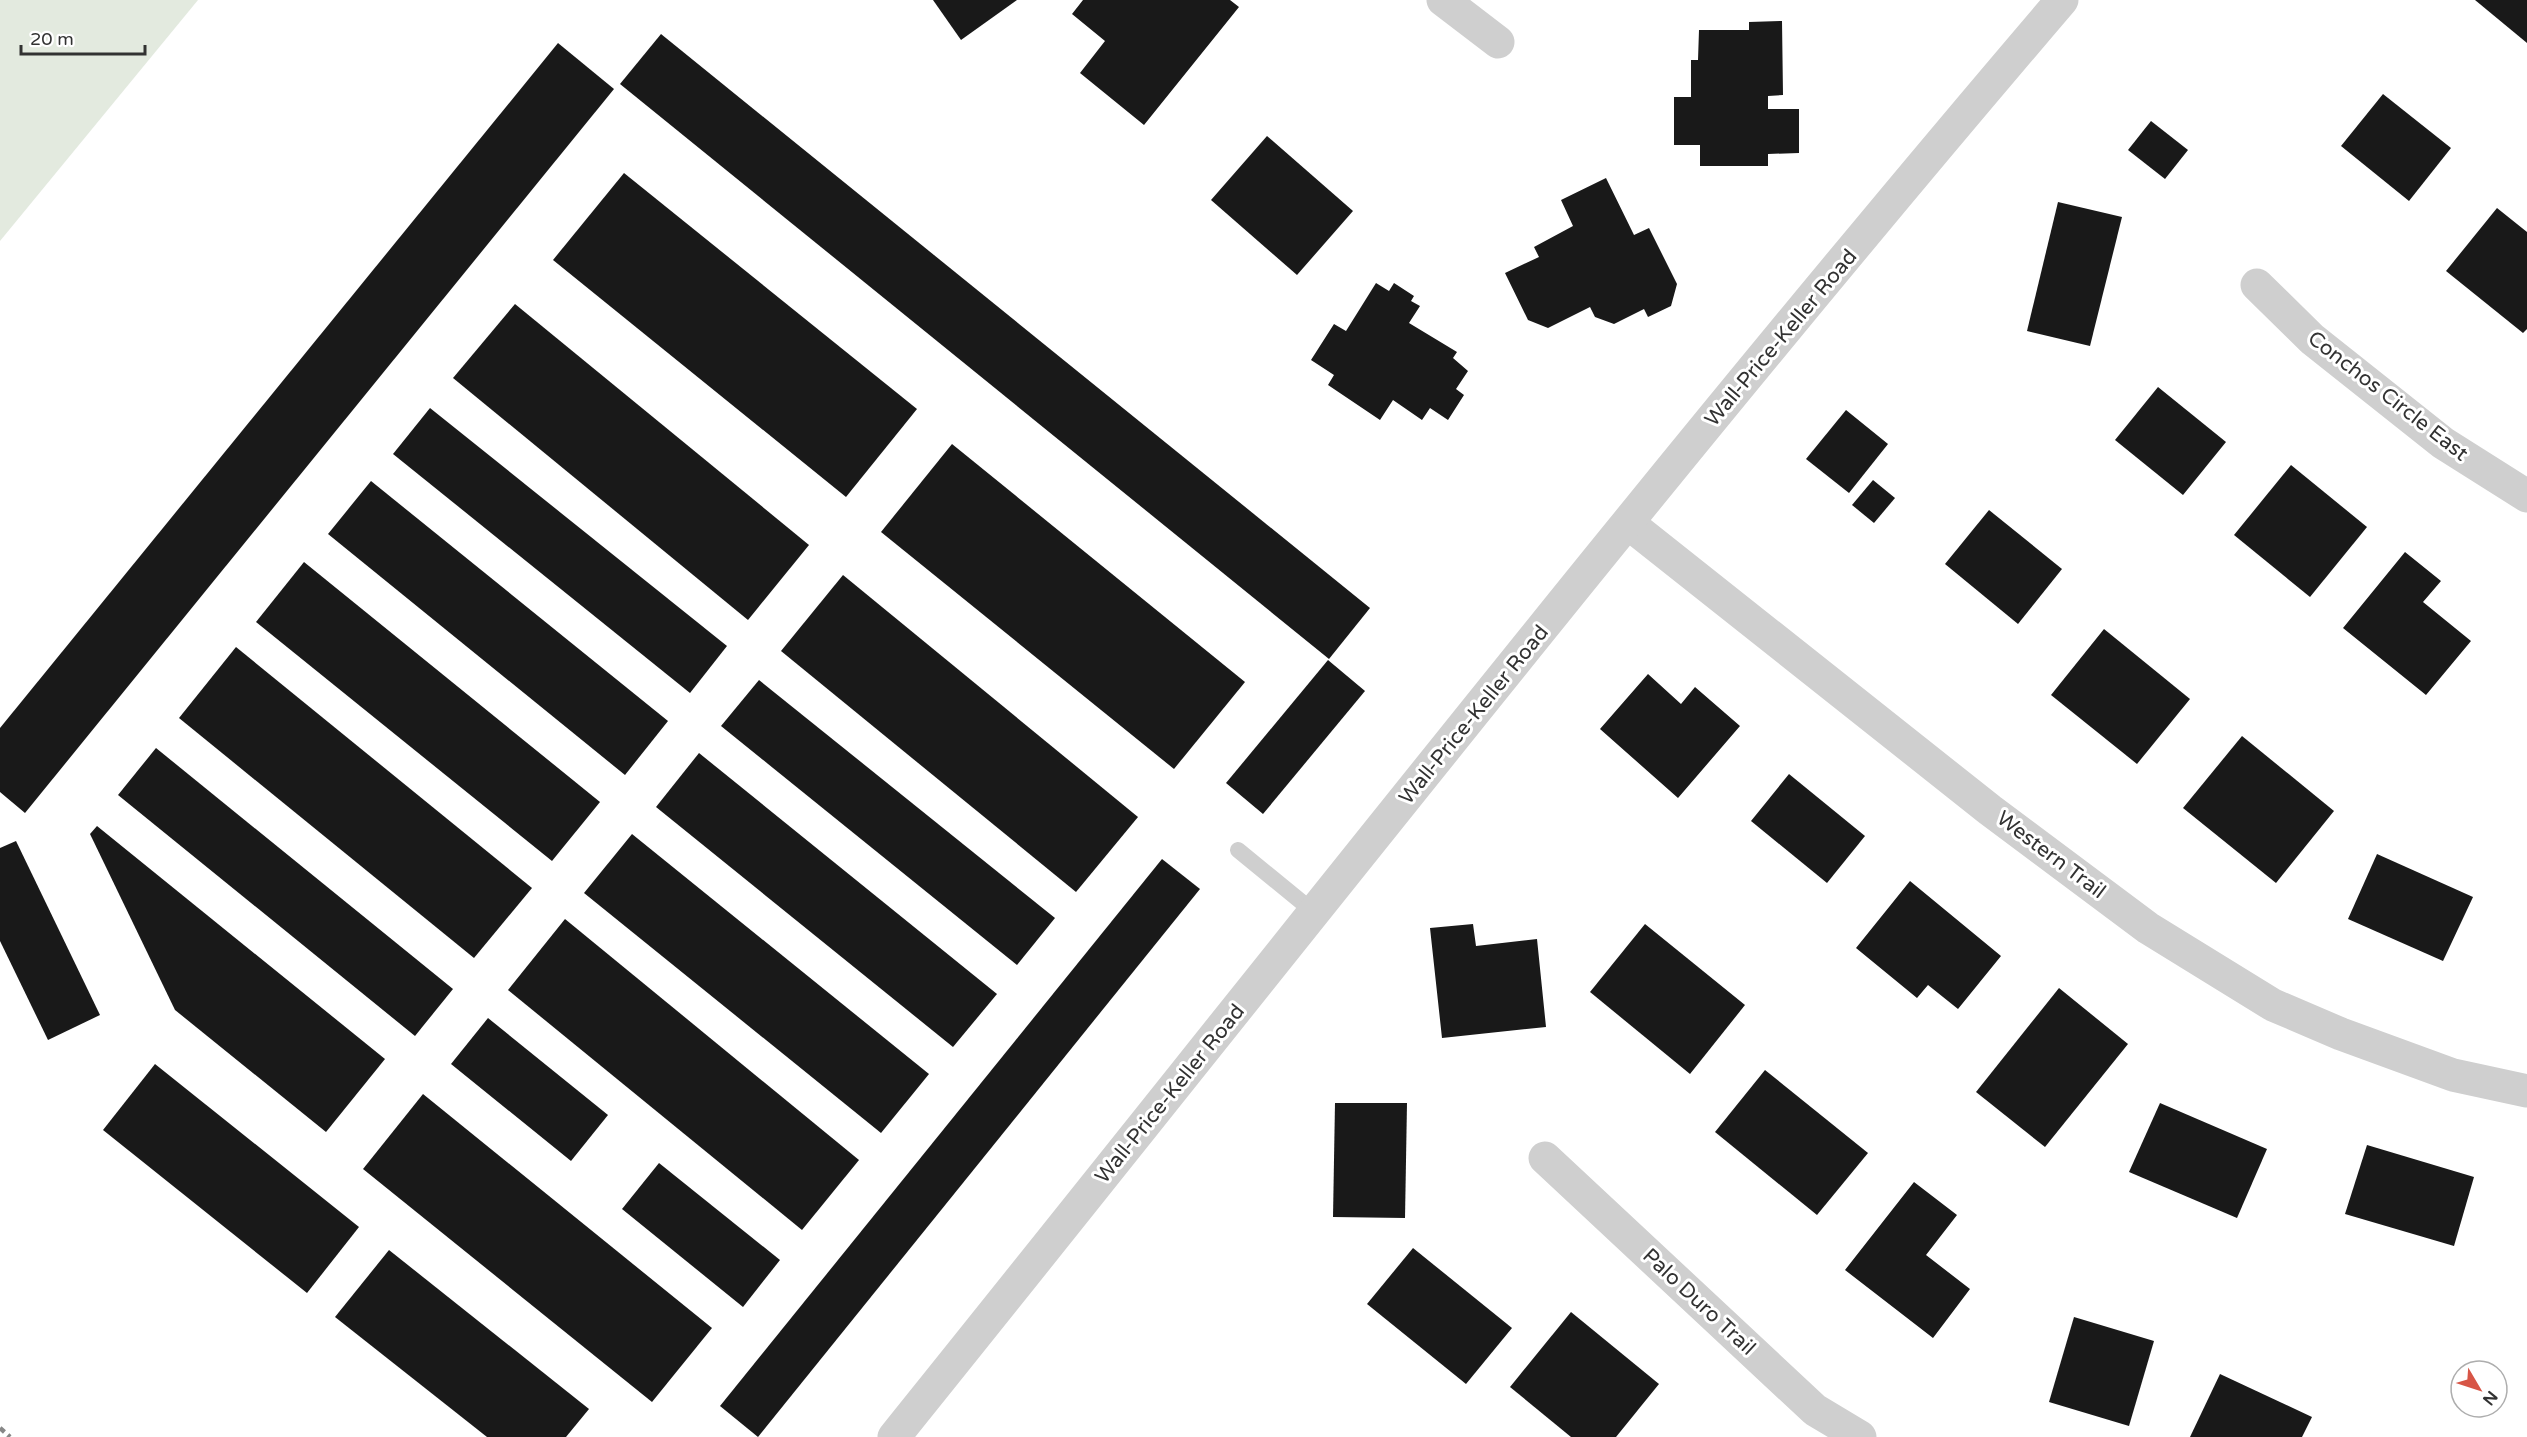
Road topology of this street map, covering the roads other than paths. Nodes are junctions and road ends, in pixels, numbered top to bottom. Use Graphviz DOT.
graph roads {
  1 [pos="1443,0"];
  2 [pos="2062,0"];
  3 [pos="1498,42"];
  4 [pos="2257,285"];
  5 [pos="2527,496"];
  6 [pos="1628,523"];
  7 [pos="1238,850"];
  8 [pos="1315,913"];
  9 [pos="2527,1091"];
  10 [pos="1545,1158"];
  11 [pos="894,1437"];
  12 [pos="1860,1437"];
  1 -- 3 [label="street"];
  2 -- 6 [label="street, Wall-Price-Keller Road"];
  4 -- 5 [label="street, Conchos Circle East"];
  6 -- 8 [label="street, Wall-Price-Keller Road"];
  6 -- 9 [label="street, Western Trail"];
  7 -- 8 [label="lane"];
  8 -- 11 [label="street, Wall-Price-Keller Road"];
  10 -- 12 [label="street, Palo Duro Trail"];
}
